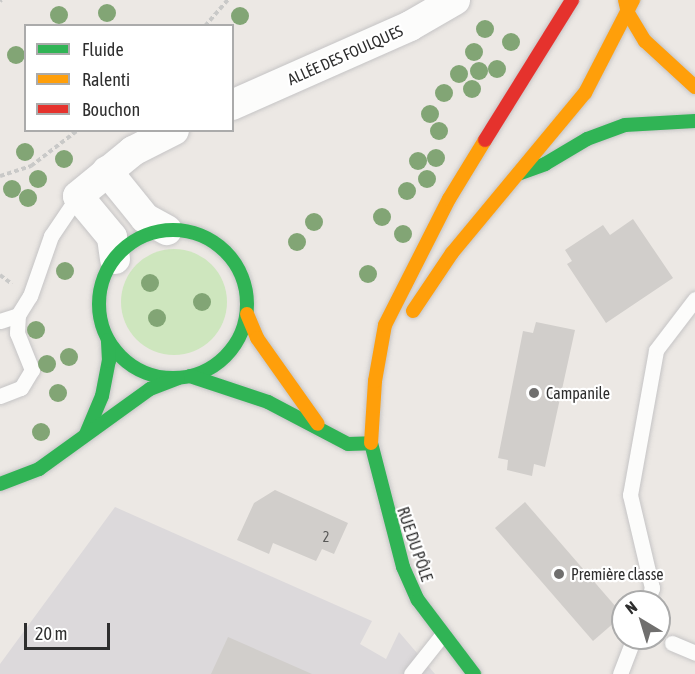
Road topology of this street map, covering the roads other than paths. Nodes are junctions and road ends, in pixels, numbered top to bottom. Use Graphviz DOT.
graph roads {
  1 [pos="454,0"];
  2 [pos="572,0"];
  3 [pos="628,4"];
  4 [pos="695,87"];
  5 [pos="234,104"];
  6 [pos="695,121"];
  7 [pos="170,132"];
  8 [pos="107,171"];
  9 [pos="518,174"];
  10 [pos="78,196"];
  11 [pos="167,230"];
  12 [pos="115,259"];
  13 [pos="695,299"];
  14 [pos="18,315"];
  15 [pos="246,315"];
  16 [pos="0,321"];
  17 [pos="108,340"];
  18 [pos="184,377"];
  19 [pos="375,381"];
  20 [pos="0,396"];
  21 [pos="321,428"];
  22 [pos="86,434"];
  23 [pos="371,443"];
  24 [pos="0,484"];
  25 [pos="651,590"];
  26 [pos="442,635"];
  27 [pos="672,643"];
  28 [pos="629,650"];
  29 [pos="695,653"];
  30 [pos="411,674"];
  31 [pos="474,674"];
  32 [pos="620,674"];
  1 -- 5 [label="street, ALLÉE DES FOULQUES"];
  2 -- 19 [label="main road, RUE DU PÔLE"];
  3 -- 4 [label="main road"];
  3 -- 9 [label="main road"];
  6 -- 9 [label="main road"];
  7 -- 8 [label="street"];
  8 -- 10 [label="street"];
  8 -- 11 [label="street"];
  9 -- 19 [label="main road"];
  10 -- 12 [label="street"];
  10 -- 14 [label="lane"];
  11 -- 12 [label="main road"];
  11 -- 15 [label="main road"];
  12 -- 17 [label="main road"];
  13 -- 25 [label="lane"];
  14 -- 16 [label="lane"];
  14 -- 20 [label="lane"];
  15 -- 18 [label="main road"];
  15 -- 21 [label="main road"];
  17 -- 18 [label="main road"];
  17 -- 22 [label="main road"];
  18 -- 21 [label="main road"];
  18 -- 22 [label="main road"];
  19 -- 23 [label="main road, RUE DU PÔLE"];
  21 -- 23 [label="main road"];
  22 -- 24 [label="main road"];
  23 -- 26 [label="main road, RUE DU PÔLE"];
  26 -- 30 [label="lane"];
  26 -- 31 [label="main road, RUE DU PÔLE"];
  27 -- 29 [label="lane"];
  28 -- 32 [label="lane"];
}
